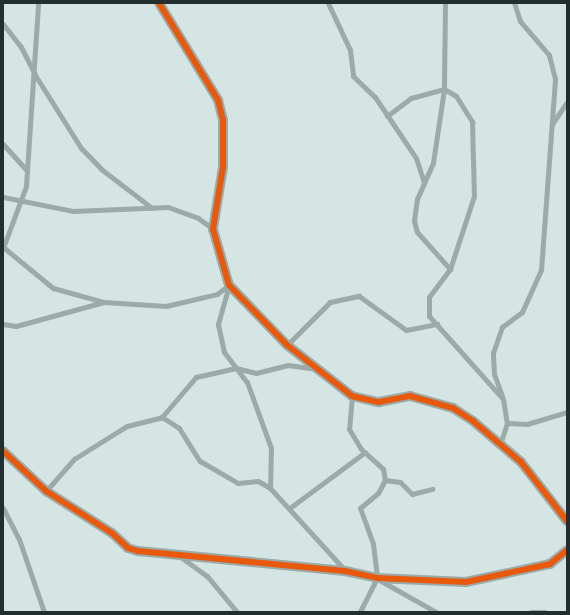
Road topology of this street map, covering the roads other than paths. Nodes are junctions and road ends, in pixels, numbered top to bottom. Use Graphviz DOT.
graph roads {
  1 [pos="38,3"];
  2 [pos="159,3"];
  3 [pos="328,3"];
  4 [pos="445,3"];
  5 [pos="514,3"];
  6 [pos="3,24"];
  7 [pos="35,76"];
  8 [pos="444,89"];
  9 [pos="567,102"];
  10 [pos="387,116"];
  11 [pos="551,125"];
  12 [pos="3,144"];
  13 [pos="27,171"];
  14 [pos="424,183"];
  15 [pos="3,197"];
  16 [pos="20,199"];
  17 [pos="152,208"];
  18 [pos="213,229"];
  19 [pos="3,248"];
  20 [pos="450,269"];
  21 [pos="229,285"];
  22 [pos="104,302"];
  23 [pos="3,324"];
  24 [pos="437,324"];
  25 [pos="287,345"];
  26 [pos="236,368"];
  27 [pos="321,370"];
  28 [pos="352,396"];
  29 [pos="503,399"];
  30 [pos="567,412"];
  31 [pos="161,418"];
  32 [pos="507,423"];
  33 [pos="500,444"];
  34 [pos="3,451"];
  35 [pos="365,452"];
  36 [pos="385,480"];
  37 [pos="270,488"];
  38 [pos="432,490"];
  39 [pos="46,491"];
  40 [pos="291,507"];
  41 [pos="3,508"];
  42 [pos="567,521"];
  43 [pos="567,550"];
  44 [pos="178,555"];
  45 [pos="345,570"];
  46 [pos="377,578"];
  47 [pos="44,612"];
  48 [pos="237,612"];
  49 [pos="360,612"];
  50 [pos="436,612"];
  51 [pos="531,612"];
  52 [pos="545,612"];
  1 -- 7 [label="lane"];
  2 -- 18 [label="street"];
  3 -- 10 [label="lane"];
  4 -- 8 [label="lane"];
  5 -- 11 [label="lane"];
  6 -- 7 [label="lane"];
  7 -- 13 [label="lane"];
  7 -- 17 [label="lane"];
  8 -- 10 [label="lane"];
  8 -- 14 [label="lane"];
  8 -- 20 [label="lane"];
  9 -- 11 [label="lane"];
  10 -- 14 [label="lane"];
  11 -- 29 [label="lane"];
  12 -- 13 [label="lane"];
  13 -- 16 [label="lane"];
  14 -- 20 [label="lane"];
  15 -- 16 [label="lane"];
  16 -- 17 [label="lane"];
  16 -- 19 [label="lane"];
  17 -- 18 [label="lane"];
  18 -- 21 [label="street"];
  19 -- 22 [label="lane"];
  20 -- 24 [label="lane"];
  21 -- 22 [label="lane"];
  21 -- 25 [label="street"];
  21 -- 26 [label="lane"];
  22 -- 23 [label="lane"];
  24 -- 25 [label="lane"];
  24 -- 29 [label="lane"];
  25 -- 27 [label="street"];
  26 -- 27 [label="lane"];
  26 -- 31 [label="lane"];
  26 -- 37 [label="lane"];
  27 -- 28 [label="street"];
  28 -- 33 [label="street"];
  28 -- 35 [label="lane"];
  29 -- 32 [label="lane"];
  30 -- 32 [label="lane"];
  31 -- 37 [label="lane"];
  31 -- 39 [label="lane"];
  32 -- 33 [label="lane"];
  33 -- 42 [label="street"];
  34 -- 39 [label="street"];
  35 -- 36 [label="lane"];
  35 -- 40 [label="lane"];
  36 -- 38 [label="lane"];
  36 -- 46 [label="lane"];
  37 -- 40 [label="lane"];
  39 -- 44 [label="street"];
  40 -- 45 [label="lane"];
  41 -- 47 [label="lane"];
  43 -- 46 [label="street"];
  44 -- 45 [label="street"];
  44 -- 48 [label="lane"];
  45 -- 46 [label="street"];
  46 -- 49 [label="lane"];
  46 -- 50 [label="lane"];
  51 -- 52 [label="lane"];
}
